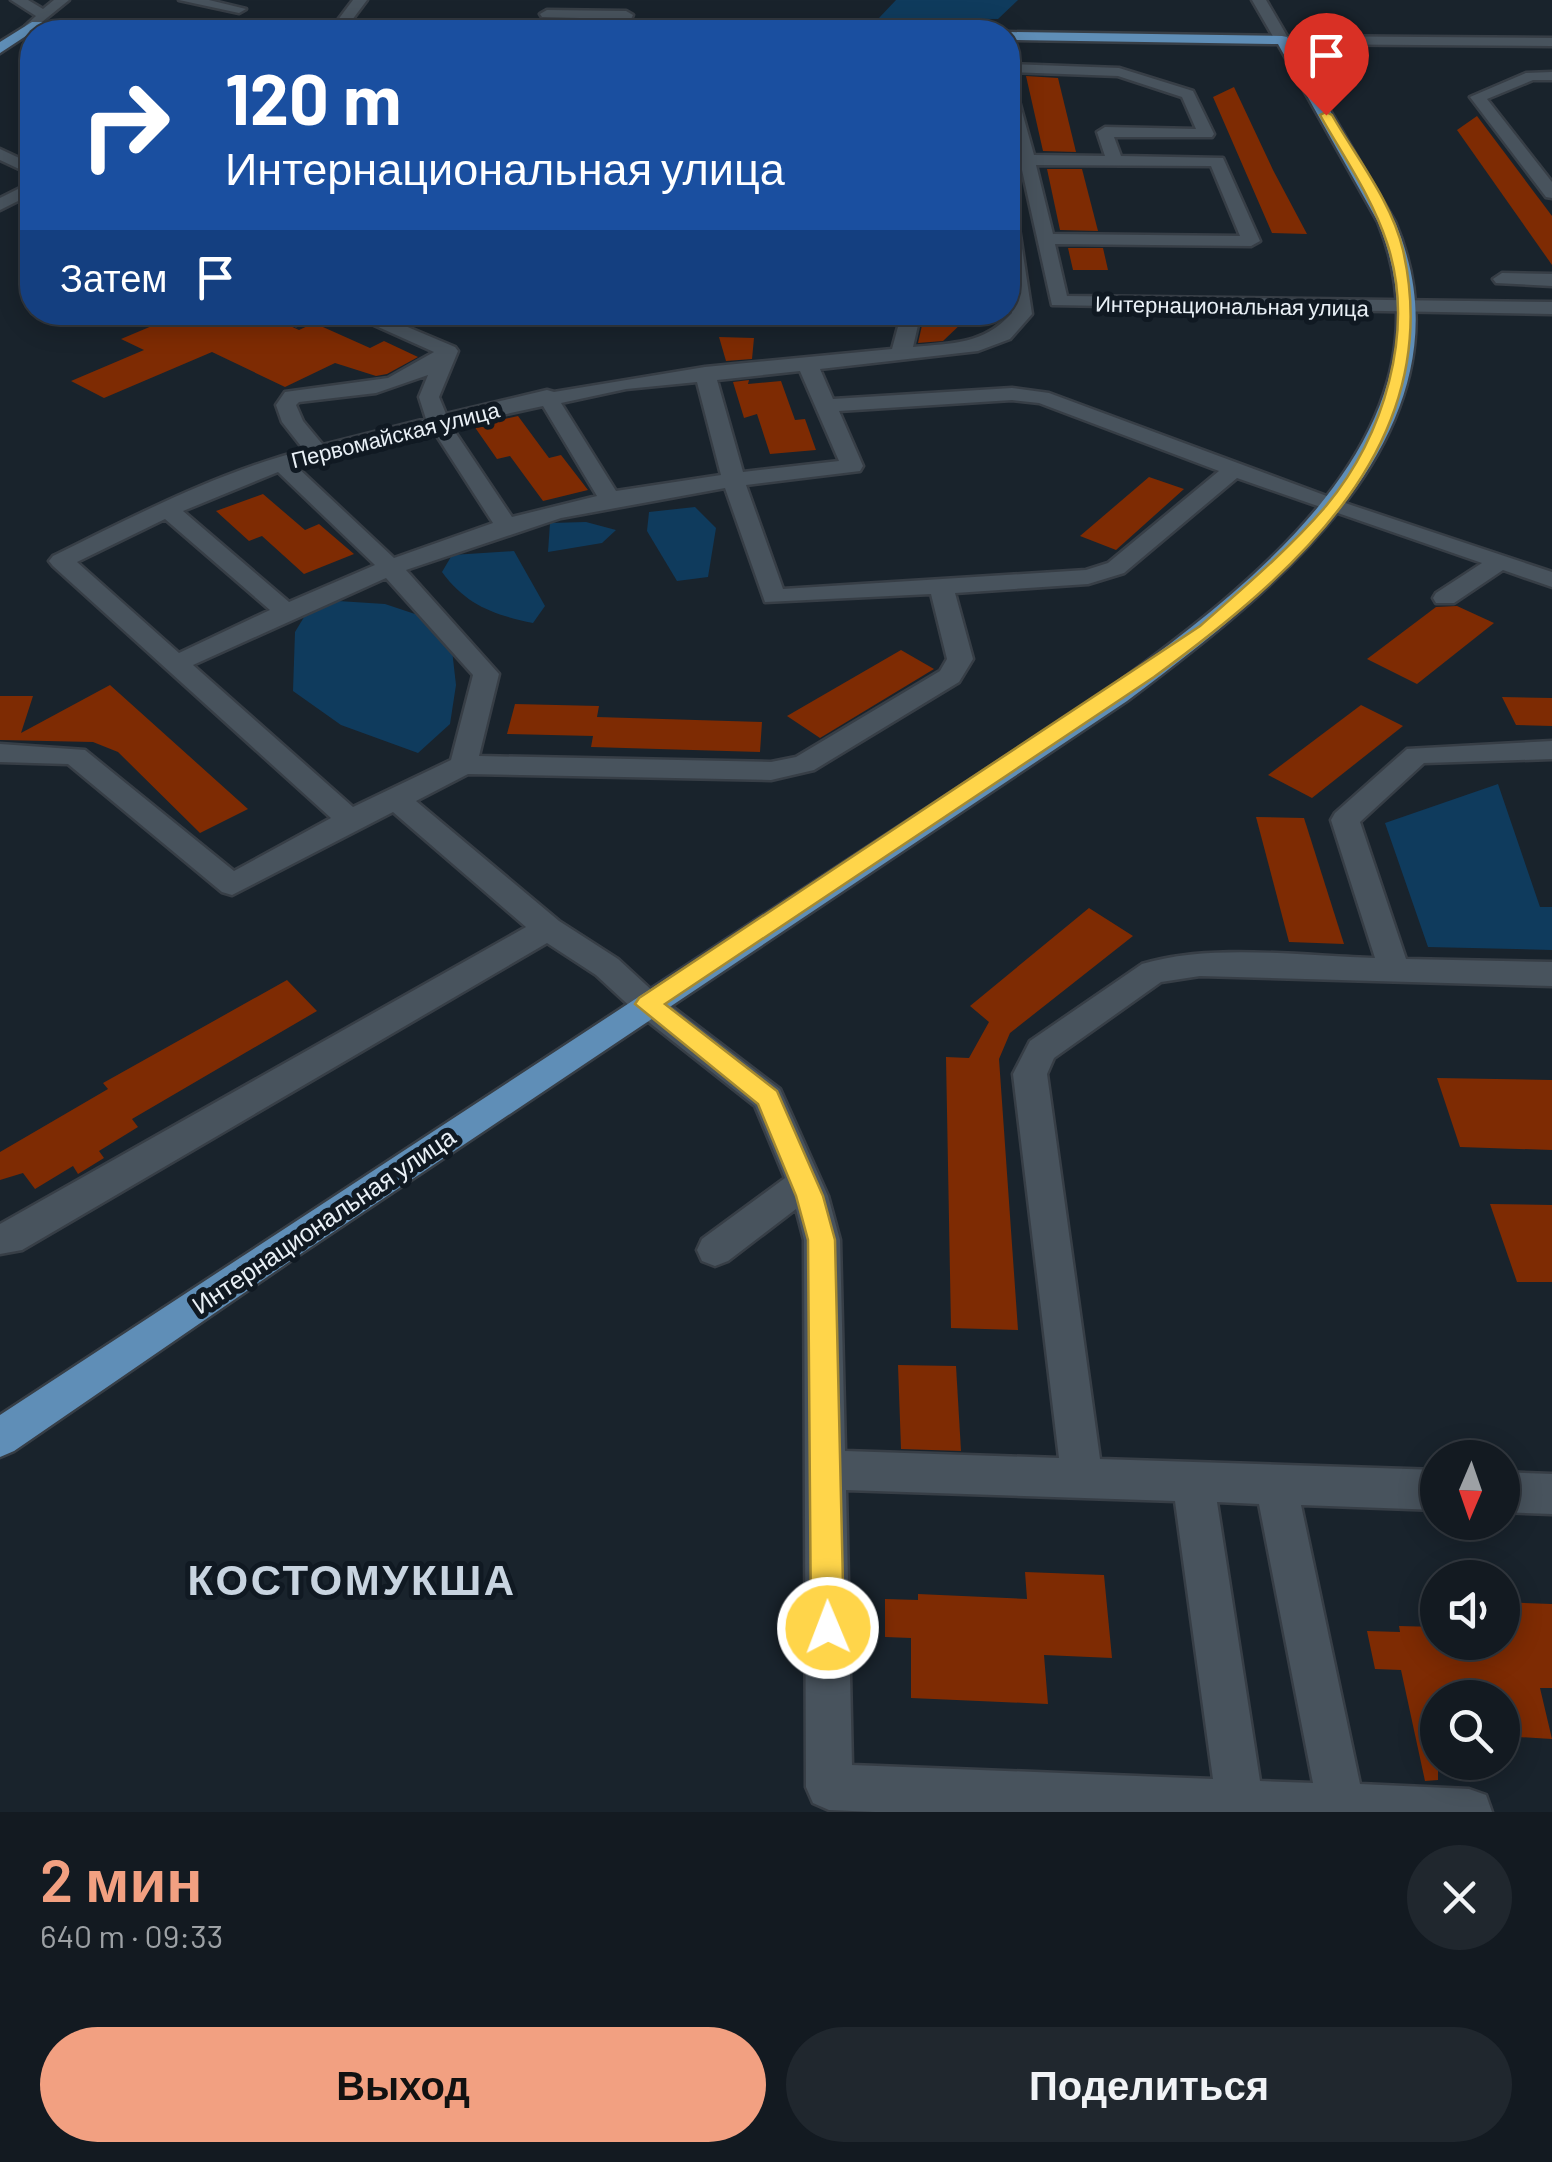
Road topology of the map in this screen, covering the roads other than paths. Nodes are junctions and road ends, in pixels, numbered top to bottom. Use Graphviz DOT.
graph roads {
  1 [pos="18,0"];
  2 [pos="62,0"];
  3 [pos="186,0"];
  4 [pos="360,0"];
  5 [pos="1259,0"];
  6 [pos="239,9"];
  7 [pos="547,14"];
  8 [pos="44,15"];
  9 [pos="39,20"];
  10 [pos="345,20"];
  11 [pos="625,20"];
  12 [pos="1020,36"];
  13 [pos="1282,40"];
  14 [pos="1552,42"];
  15 [pos="1020,68"];
  16 [pos="1552,76"];
  17 [pos="1020,126"];
  18 [pos="1114,159"];
  19 [pos="1028,160"];
  20 [pos="1546,176"];
  21 [pos="1552,193"];
  22 [pos="1045,239"];
  23 [pos="1502,279"];
  24 [pos="1552,280"];
  25 [pos="1310,287"];
  26 [pos="1056,293"];
  27 [pos="1020,300"];
  28 [pos="1552,308"];
  29 [pos="1405,310"];
  30 [pos="1022,314"];
  31 [pos="1020,316"];
  32 [pos="385,325"];
  33 [pos="909,325"];
  34 [pos="1012,325"];
  35 [pos="448,352"];
  36 [pos="901,354"];
  37 [pos="807,363"];
  38 [pos="705,373"];
  39 [pos="547,396"];
  40 [pos="826,406"];
  41 [pos="438,422"];
  42 [pos="317,452"];
  43 [pos="281,463"];
  44 [pos="1236,468"];
  45 [pos="734,481"];
  46 [pos="610,499"];
  47 [pos="1334,506"];
  48 [pos="167,509"];
  49 [pos="507,526"];
  50 [pos="1504,560"];
  51 [pos="390,567"];
  52 [pos="1552,580"];
  53 [pos="942,588"];
  54 [pos="1445,598"];
  55 [pos="285,612"];
  56 [pos="177,662"];
  57 [pos="1552,750"];
  58 [pos="0,753"];
  59 [pos="463,764"];
  60 [pos="396,800"];
  61 [pos="350,820"];
  62 [pos="548,929"];
  63 [pos="1394,968"];
  64 [pos="1552,974"];
  65 [pos="647,1004"];
  66 [pos="804,1183"];
  67 [pos="0,1239"];
  68 [pos="714,1250"];
  69 [pos="0,1438"];
  70 [pos="826,1470"];
  71 [pos="1082,1478"];
  72 [pos="1193,1482"];
  73 [pos="1276,1484"];
  74 [pos="1420,1489"];
  75 [pos="1520,1493"];
  76 [pos="1552,1494"];
  77 [pos="1240,1802"];
  78 [pos="1341,1805"];
  79 [pos="1469,1812"];
  1 -- 8 [label="street"];
  2 -- 8 [label="street"];
  3 -- 6 [label="street"];
  4 -- 10 [label="street"];
  5 -- 13 [label="street"];
  7 -- 11 [label="street"];
  8 -- 9 [label="street"];
  12 -- 13 [label="main road"];
  13 -- 14 [label="street"];
  13 -- 29 [label="main road, Интернациональная улица"];
  15 -- 18 [label="street"];
  16 -- 20 [label="street"];
  17 -- 19 [label="street"];
  18 -- 19 [label="street"];
  18 -- 22 [label="street"];
  19 -- 22 [label="street"];
  20 -- 21 [label="street"];
  22 -- 26 [label="street"];
  23 -- 24 [label="street"];
  25 -- 26 [label="street"];
  26 -- 29 [label="street, Интернациональная улица"];
  26 -- 30 [label="street, Первомайская улица"];
  27 -- 30 [label="street"];
  28 -- 29 [label="street"];
  29 -- 47 [label="main road, Интернациональная улица"];
  30 -- 31 [label="street, Первомайская улица"];
  32 -- 35 [label="street"];
  33 -- 36 [label="street"];
  34 -- 36 [label="street, Первомайская улица"];
  35 -- 41 [label="street"];
  35 -- 42 [label="street"];
  36 -- 37 [label="street, Первомайская улица"];
  37 -- 38 [label="street, Первомайская улица"];
  37 -- 40 [label="street"];
  38 -- 39 [label="street, Первомайская улица"];
  38 -- 45 [label="street"];
  39 -- 41 [label="street, Первомайская улица"];
  39 -- 46 [label="street"];
  40 -- 44 [label="street"];
  40 -- 45 [label="street"];
  41 -- 42 [label="street, Первомайская улица"];
  41 -- 49 [label="street"];
  42 -- 43 [label="street, Первомайская улица"];
  43 -- 48 [label="street, Первомайская улица"];
  43 -- 51 [label="street"];
  44 -- 47 [label="street"];
  44 -- 53 [label="street"];
  45 -- 46 [label="street"];
  45 -- 53 [label="street"];
  46 -- 49 [label="street"];
  47 -- 50 [label="street"];
  47 -- 65 [label="main road, Интернациональная улица"];
  48 -- 55 [label="street"];
  48 -- 56 [label="street, Первомайская улица"];
  49 -- 51 [label="street"];
  50 -- 52 [label="street"];
  50 -- 54 [label="street"];
  51 -- 55 [label="street"];
  51 -- 59 [label="street"];
  53 -- 59 [label="street"];
  55 -- 56 [label="street"];
  56 -- 61 [label="street, Первомайская улица"];
  57 -- 63 [label="street"];
  58 -- 61 [label="street"];
  59 -- 60 [label="street"];
  60 -- 61 [label="street"];
  60 -- 62 [label="street"];
  62 -- 65 [label="street"];
  62 -- 67 [label="street"];
  63 -- 64 [label="street"];
  63 -- 71 [label="street"];
  65 -- 66 [label="street"];
  65 -- 69 [label="main road, Интернациональная улица"];
  66 -- 68 [label="street"];
  66 -- 70 [label="street"];
  70 -- 71 [label="street"];
  70 -- 77 [label="street"];
  71 -- 72 [label="street"];
  72 -- 73 [label="street"];
  72 -- 77 [label="street"];
  73 -- 74 [label="street"];
  73 -- 78 [label="street"];
  75 -- 76 [label="street"];
  77 -- 78 [label="street"];
  78 -- 79 [label="street"];
}
